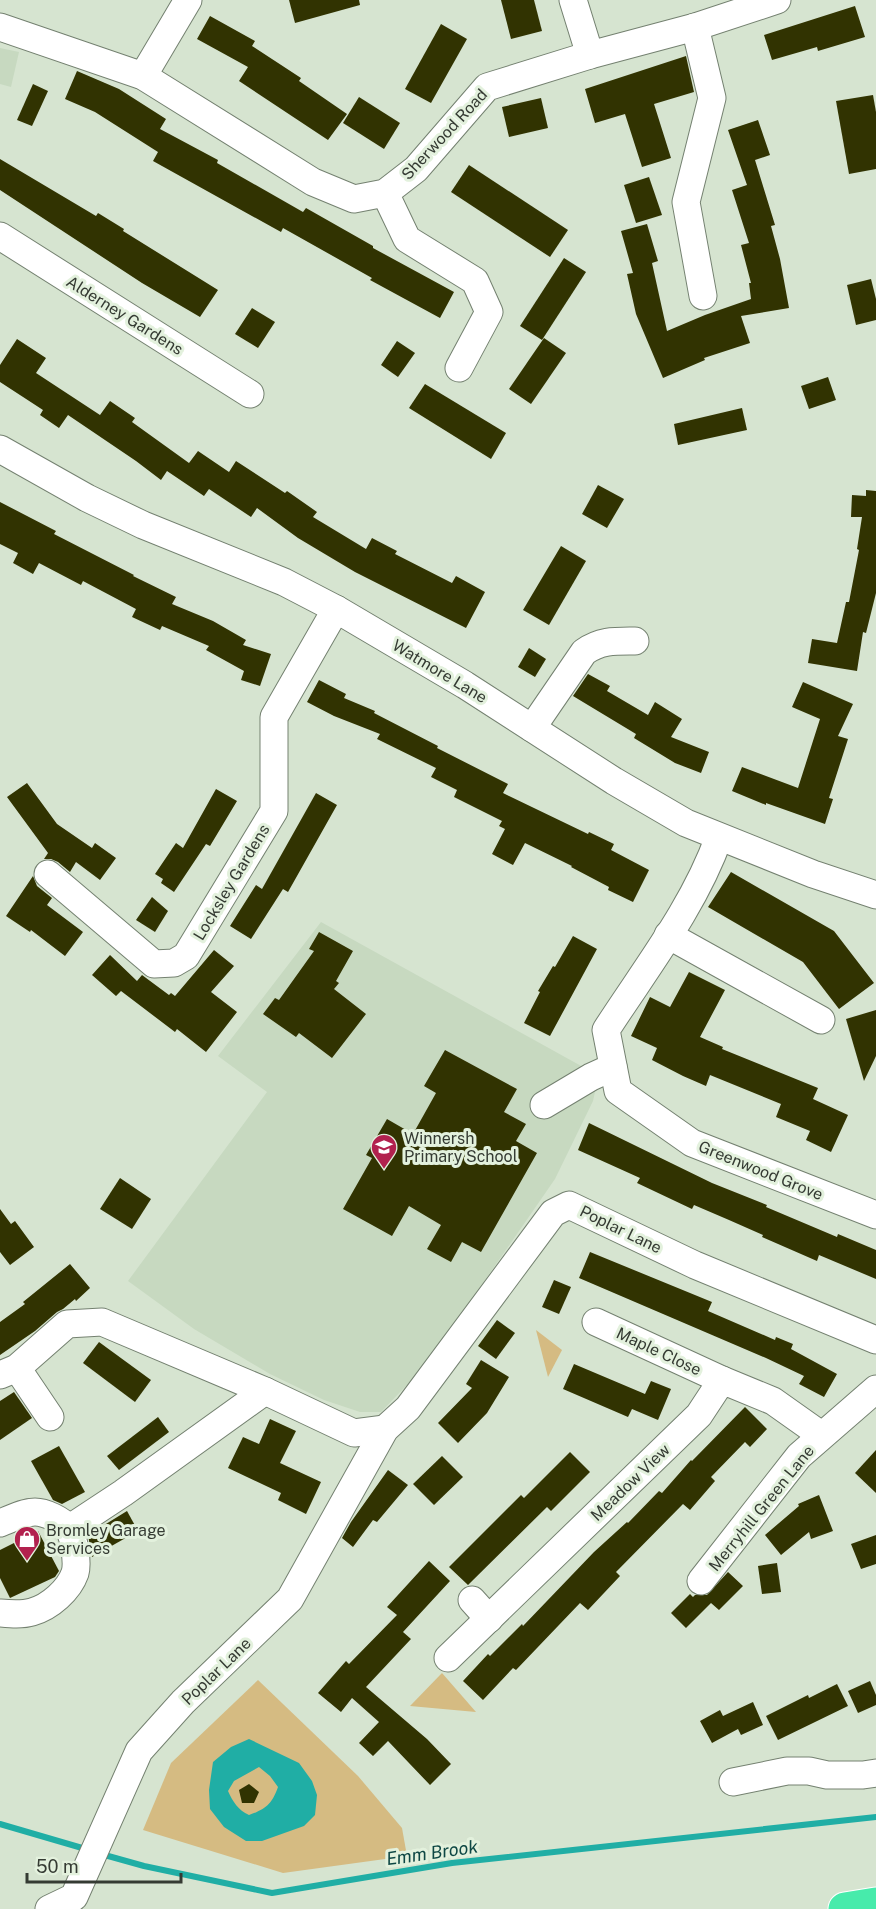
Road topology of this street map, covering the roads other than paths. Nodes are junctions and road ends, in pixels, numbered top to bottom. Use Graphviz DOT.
graph roads {
  1 [pos="188,0"];
  2 [pos="573,0"];
  3 [pos="777,0"];
  4 [pos="0,27"];
  5 [pos="695,27"];
  6 [pos="590,55"];
  7 [pos="143,76"];
  8 [pos="385,193"];
  9 [pos="0,236"];
  10 [pos="703,296"];
  11 [pos="459,368"];
  12 [pos="250,394"];
  13 [pos="0,449"];
  14 [pos="336,609"];
  15 [pos="635,641"];
  16 [pos="532,728"];
  17 [pos="719,837"];
  18 [pos="48,874"];
  19 [pos="876,895"];
  20 [pos="668,935"];
  21 [pos="821,1020"];
  22 [pos="613,1067"];
  23 [pos="544,1105"];
  24 [pos="876,1215"];
  25 [pos="596,1322"];
  26 [pos="876,1340"];
  27 [pos="9,1371"];
  28 [pos="722,1380"];
  29 [pos="876,1389"];
  30 [pos="265,1392"];
  31 [pos="50,1417"];
  32 [pos="384,1429"];
  33 [pos="820,1435"];
  34 [pos="0,1523"];
  35 [pos="68,1527"];
  36 [pos="701,1581"];
  37 [pos="0,1613"];
  38 [pos="448,1658"];
  39 [pos="876,1773"];
  40 [pos="733,1782"];
  41 [pos="876,1904"];
  42 [pos="49,1909"];
  43 [pos="845,1909"];
  1 -- 7 [label="street"];
  2 -- 6 [label="street"];
  3 -- 5 [label="street, Sherwood Road"];
  4 -- 7 [label="street, Sherwood Road"];
  5 -- 6 [label="street, Sherwood Road"];
  5 -- 10 [label="street"];
  6 -- 8 [label="street, Sherwood Road"];
  7 -- 8 [label="street, Sherwood Road"];
  8 -- 11 [label="street"];
  9 -- 12 [label="street, Alderney Gardens"];
  13 -- 14 [label="street, Watmore Lane"];
  14 -- 16 [label="street, Watmore Lane"];
  14 -- 18 [label="street, Locksley Gardens"];
  15 -- 16 [label="street"];
  16 -- 17 [label="street, Watmore Lane"];
  17 -- 19 [label="street, Watmore Lane"];
  17 -- 20 [label="street, Greenwood Grove"];
  20 -- 21 [label="street"];
  20 -- 22 [label="street, Greenwood Grove"];
  22 -- 23 [label="street"];
  22 -- 24 [label="street, Greenwood Grove"];
  25 -- 28 [label="street, Maple Close"];
  26 -- 32 [label="street, Poplar Lane"];
  27 -- 30 [label="street"];
  27 -- 31 [label="street"];
  28 -- 33 [label="street"];
  28 -- 38 [label="street, Meadow View"];
  29 -- 33 [label="street, Merryhill Green Lane"];
  30 -- 32 [label="street"];
  30 -- 35 [label="street"];
  32 -- 42 [label="street, Poplar Lane"];
  33 -- 36 [label="street, Merryhill Green Lane"];
  34 -- 35 [label="street"];
  35 -- 37 [label="street"];
  39 -- 40 [label="street"];
  41 -- 43 [label="highway"];
}
